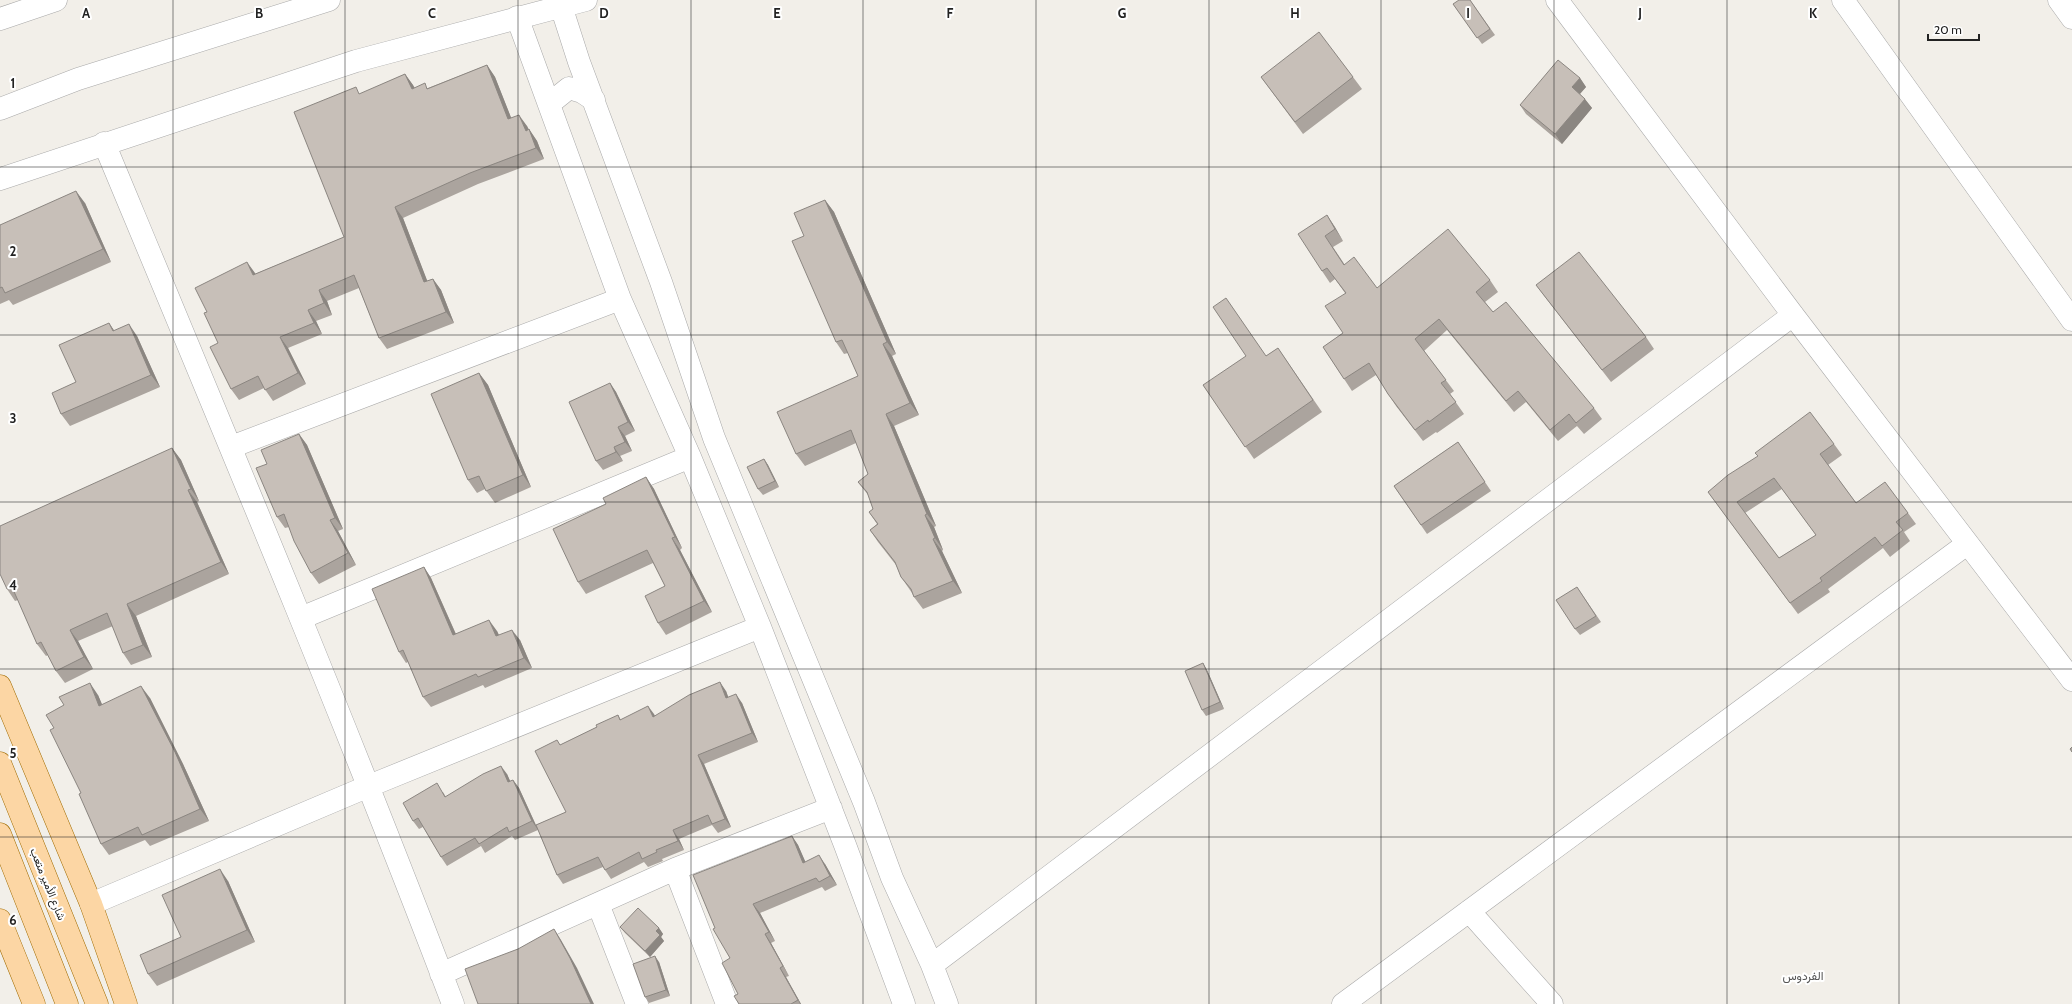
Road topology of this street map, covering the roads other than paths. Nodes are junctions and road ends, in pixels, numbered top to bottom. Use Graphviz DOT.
graph roads {
  1 [pos="56,0"];
  2 [pos="329,0"];
  3 [pos="586,0"];
  4 [pos="1557,0"];
  5 [pos="1843,0"];
  6 [pos="2059,0"];
  7 [pos="561,6"];
  8 [pos="517,17"];
  9 [pos="2072,18"];
  10 [pos="0,19"];
  11 [pos="594,100"];
  12 [pos="549,104"];
  13 [pos="0,109"];
  14 [pos="104,143"];
  15 [pos="0,179"];
  16 [pos="620,299"];
  17 [pos="1793,315"];
  18 [pos="2072,320"];
  19 [pos="231,447"];
  20 [pos="690,457"];
  21 [pos="1967,544"];
  22 [pos="301,618"];
  23 [pos="760,627"];
  24 [pos="0,672"];
  25 [pos="2072,680"];
  26 [pos="0,686"];
  27 [pos="22,738"];
  28 [pos="0,764"];
  29 [pos="369,786"];
  30 [pos="831,808"];
  31 [pos="0,834"];
  32 [pos="675,870"];
  33 [pos="91,904"];
  34 [pos="598,904"];
  35 [pos="1469,911"];
  36 [pos="0,920"];
  37 [pos="932,965"];
  38 [pos="441,974"];
  39 [pos="34,1004"];
  40 [pos="67,1004"];
  41 [pos="97,1004"];
  42 [pos="126,1004"];
  43 [pos="453,1004"];
  44 [pos="637,1004"];
  45 [pos="726,1004"];
  46 [pos="904,1004"];
  47 [pos="947,1004"];
  48 [pos="1344,1004"];
  49 [pos="1552,1004"];
  1 -- 10 [label="street"];
  2 -- 13 [label="street"];
  3 -- 7 [label="street"];
  4 -- 17 [label="street"];
  5 -- 18 [label="street"];
  6 -- 9 [label="street"];
  7 -- 8 [label="street"];
  7 -- 11 [label="street"];
  8 -- 12 [label="street"];
  8 -- 14 [label="street"];
  11 -- 12 [label="street"];
  11 -- 37 [label="street"];
  12 -- 16 [label="street"];
  14 -- 15 [label="street"];
  14 -- 19 [label="street"];
  16 -- 19 [label="street"];
  16 -- 20 [label="street"];
  17 -- 21 [label="street"];
  17 -- 37 [label="street"];
  19 -- 22 [label="street"];
  20 -- 22 [label="street"];
  20 -- 23 [label="street"];
  21 -- 25 [label="street"];
  21 -- 35 [label="street"];
  22 -- 29 [label="street"];
  23 -- 29 [label="street"];
  23 -- 30 [label="street"];
  24 -- 27 [label="main road"];
  26 -- 27 [label="main road"];
  27 -- 33 [label="main road"];
  28 -- 41 [label="main road, شارع الأمير متعب"];
  29 -- 33 [label="street"];
  29 -- 38 [label="street"];
  30 -- 32 [label="street"];
  30 -- 46 [label="street"];
  31 -- 40 [label="main road"];
  32 -- 34 [label="street"];
  32 -- 45 [label="street"];
  33 -- 42 [label="main road"];
  34 -- 38 [label="street"];
  34 -- 44 [label="street"];
  35 -- 48 [label="street"];
  35 -- 49 [label="street"];
  36 -- 39 [label="main road"];
  37 -- 47 [label="street"];
  38 -- 43 [label="street"];
}
